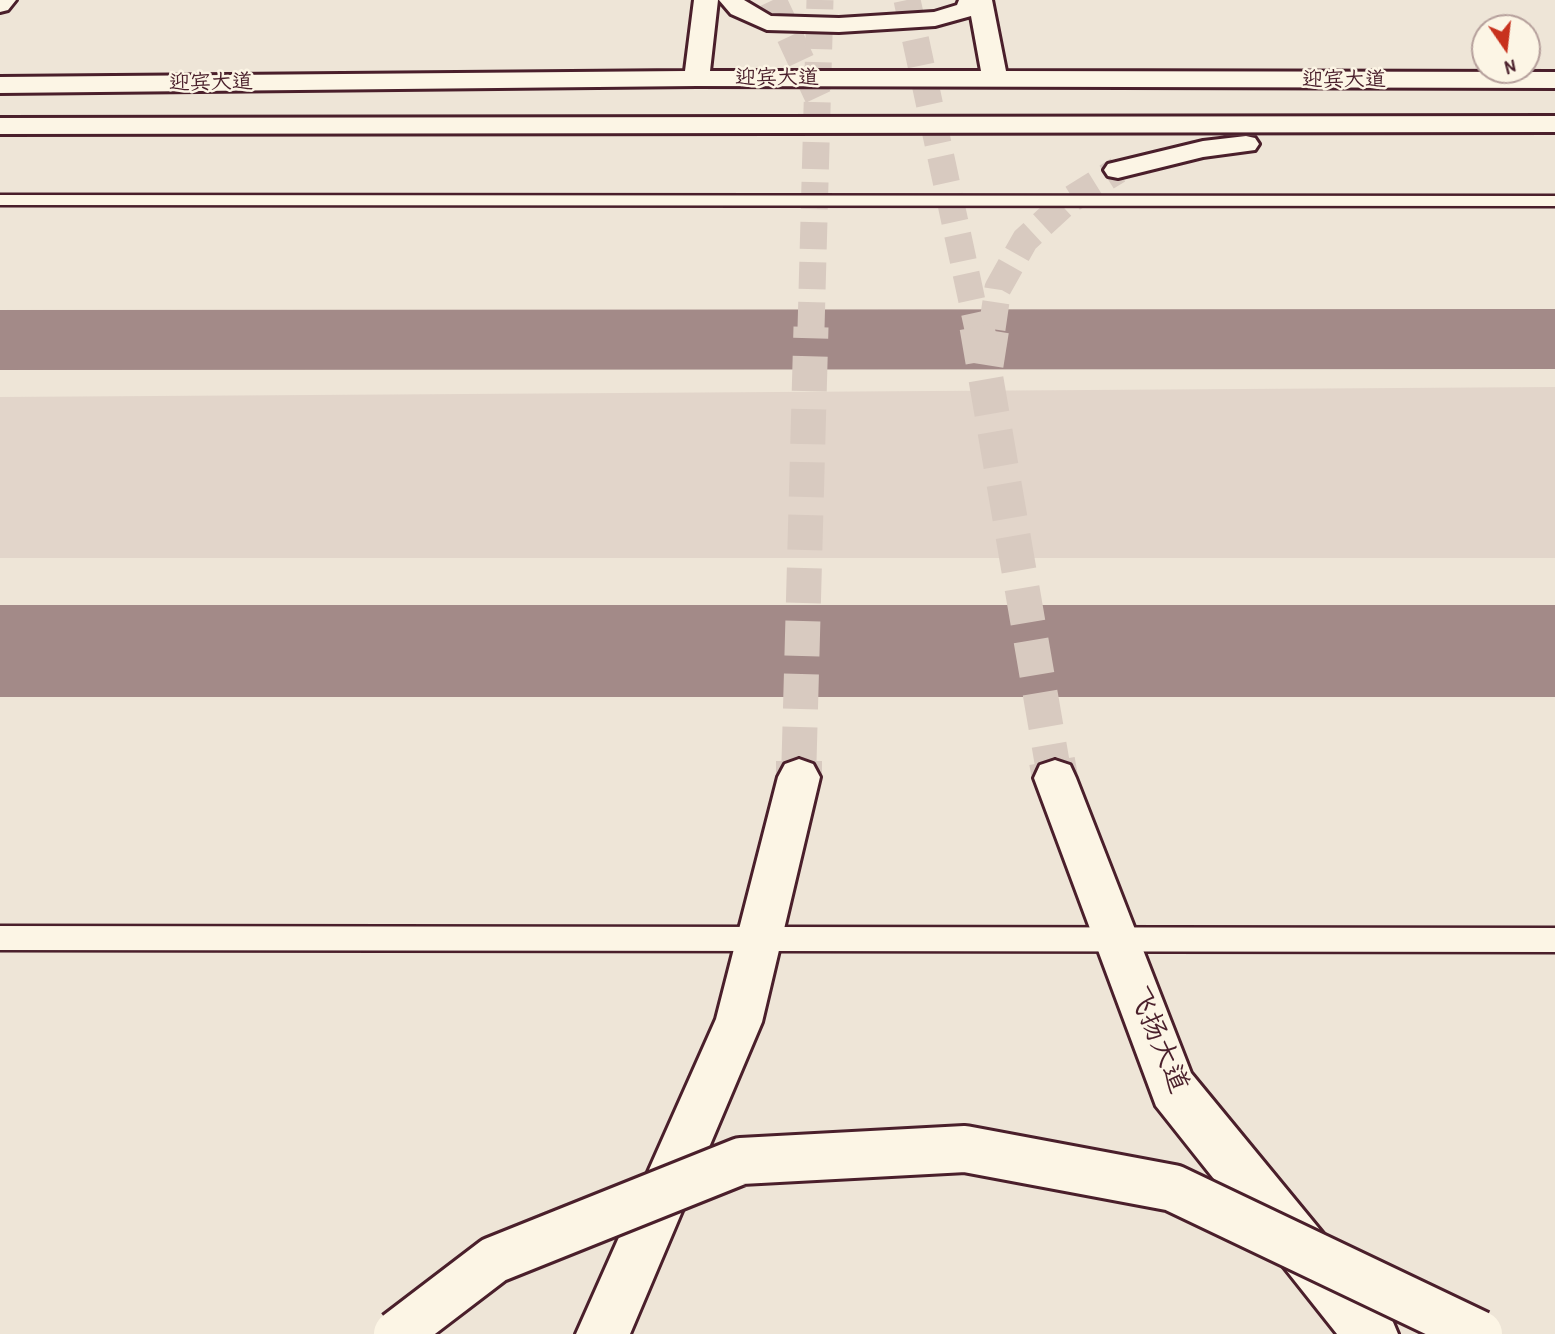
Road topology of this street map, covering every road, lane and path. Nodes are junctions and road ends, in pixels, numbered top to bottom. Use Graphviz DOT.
graph roads {
  1 [pos="4,0"];
  2 [pos="706,0"];
  3 [pos="732,0"];
  4 [pos="971,0"];
  5 [pos="980,0"];
  6 [pos="0,5"];
  7 [pos="697,78"];
  8 [pos="995,79"];
  9 [pos="1555,80"];
  10 [pos="0,85"];
  11 [pos="1555,124"];
  12 [pos="0,126"];
  13 [pos="1555,141"];
  14 [pos="1118,170"];
  15 [pos="0,200"];
  16 [pos="1555,201"];
  17 [pos="799,777"];
  18 [pos="1055,778"];
  19 [pos="0,938"];
  20 [pos="1555,940"];
  21 [pos="397,1334"];
  22 [pos="603,1334"];
  23 [pos="1371,1334"];
  24 [pos="1479,1334"];
  1 -- 6 [label="main road"];
  2 -- 7 [label="main road"];
  3 -- 4 [label="main road"];
  5 -- 8 [label="main road"];
  7 -- 8 [label="main road, 迎宾大道"];
  7 -- 10 [label="main road, 迎宾大道"];
  8 -- 9 [label="main road, 迎宾大道"];
  11 -- 12 [label="main road, 迎宾大道"];
  13 -- 14 [label="main road"];
  15 -- 16 [label="lane"];
  17 -- 22 [label="main road"];
  18 -- 23 [label="main road, 飞扬大道"];
  19 -- 20 [label="lane"];
  21 -- 24 [label="main road, bridge"];
}
